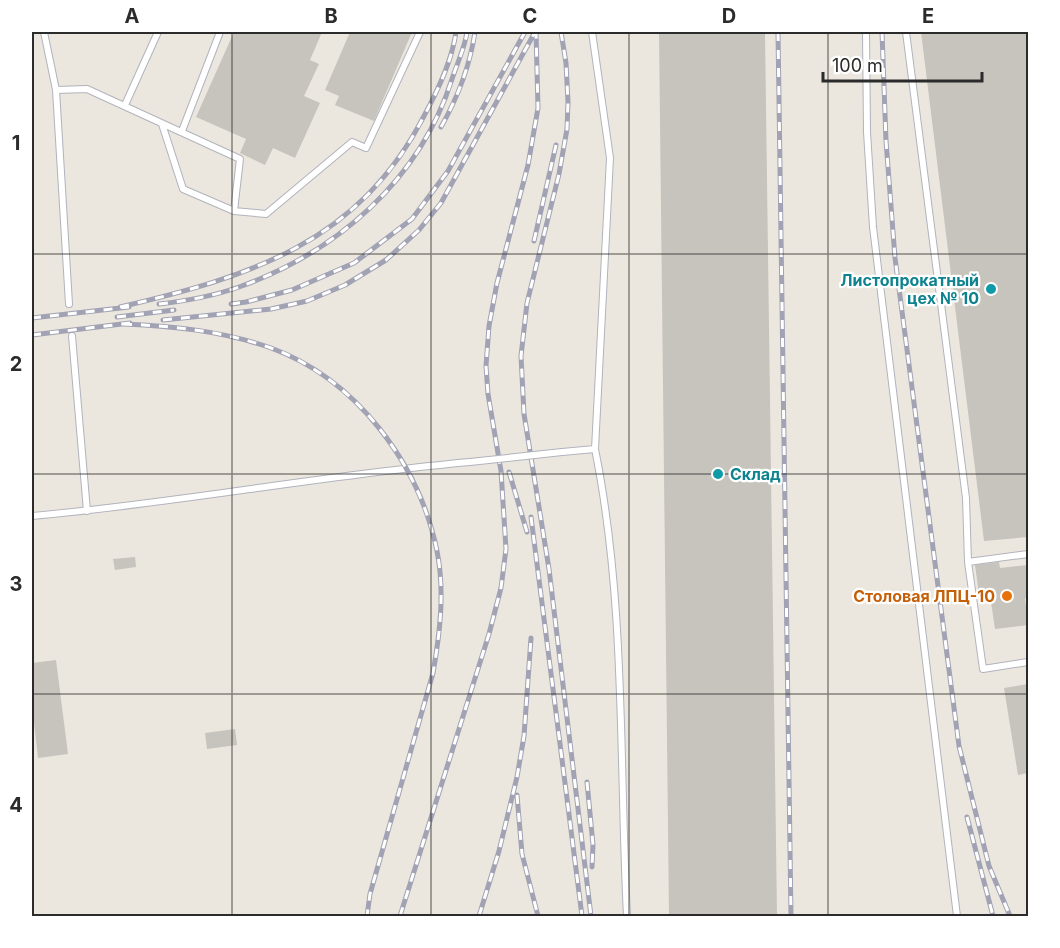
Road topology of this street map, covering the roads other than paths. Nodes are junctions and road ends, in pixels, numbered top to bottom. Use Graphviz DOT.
graph roads {
  1 [pos="44,32"];
  2 [pos="158,32"];
  3 [pos="220,32"];
  4 [pos="420,32"];
  5 [pos="592,32"];
  6 [pos="866,32"];
  7 [pos="906,32"];
  8 [pos="56,90"];
  9 [pos="125,105"];
  10 [pos="162,124"];
  11 [pos="182,131"];
  12 [pos="234,211"];
  13 [pos="69,304"];
  14 [pos="72,336"];
  15 [pos="595,449"];
  16 [pos="87,511"];
  17 [pos="32,516"];
  18 [pos="1029,554"];
  19 [pos="968,562"];
  20 [pos="1029,662"];
  21 [pos="627,916"];
  22 [pos="957,916"];
  1 -- 8 [label="lane"];
  2 -- 9 [label="lane"];
  3 -- 11 [label="lane"];
  4 -- 12 [label="lane"];
  5 -- 15 [label="lane"];
  6 -- 22 [label="lane"];
  7 -- 19 [label="lane"];
  8 -- 9 [label="lane"];
  8 -- 13 [label="lane"];
  9 -- 10 [label="lane"];
  10 -- 11 [label="lane"];
  10 -- 12 [label="lane"];
  11 -- 12 [label="lane"];
  14 -- 16 [label="lane"];
  15 -- 16 [label="lane, bridge"];
  15 -- 21 [label="lane"];
  16 -- 17 [label="lane"];
  18 -- 19 [label="lane"];
  19 -- 20 [label="lane"];
}
